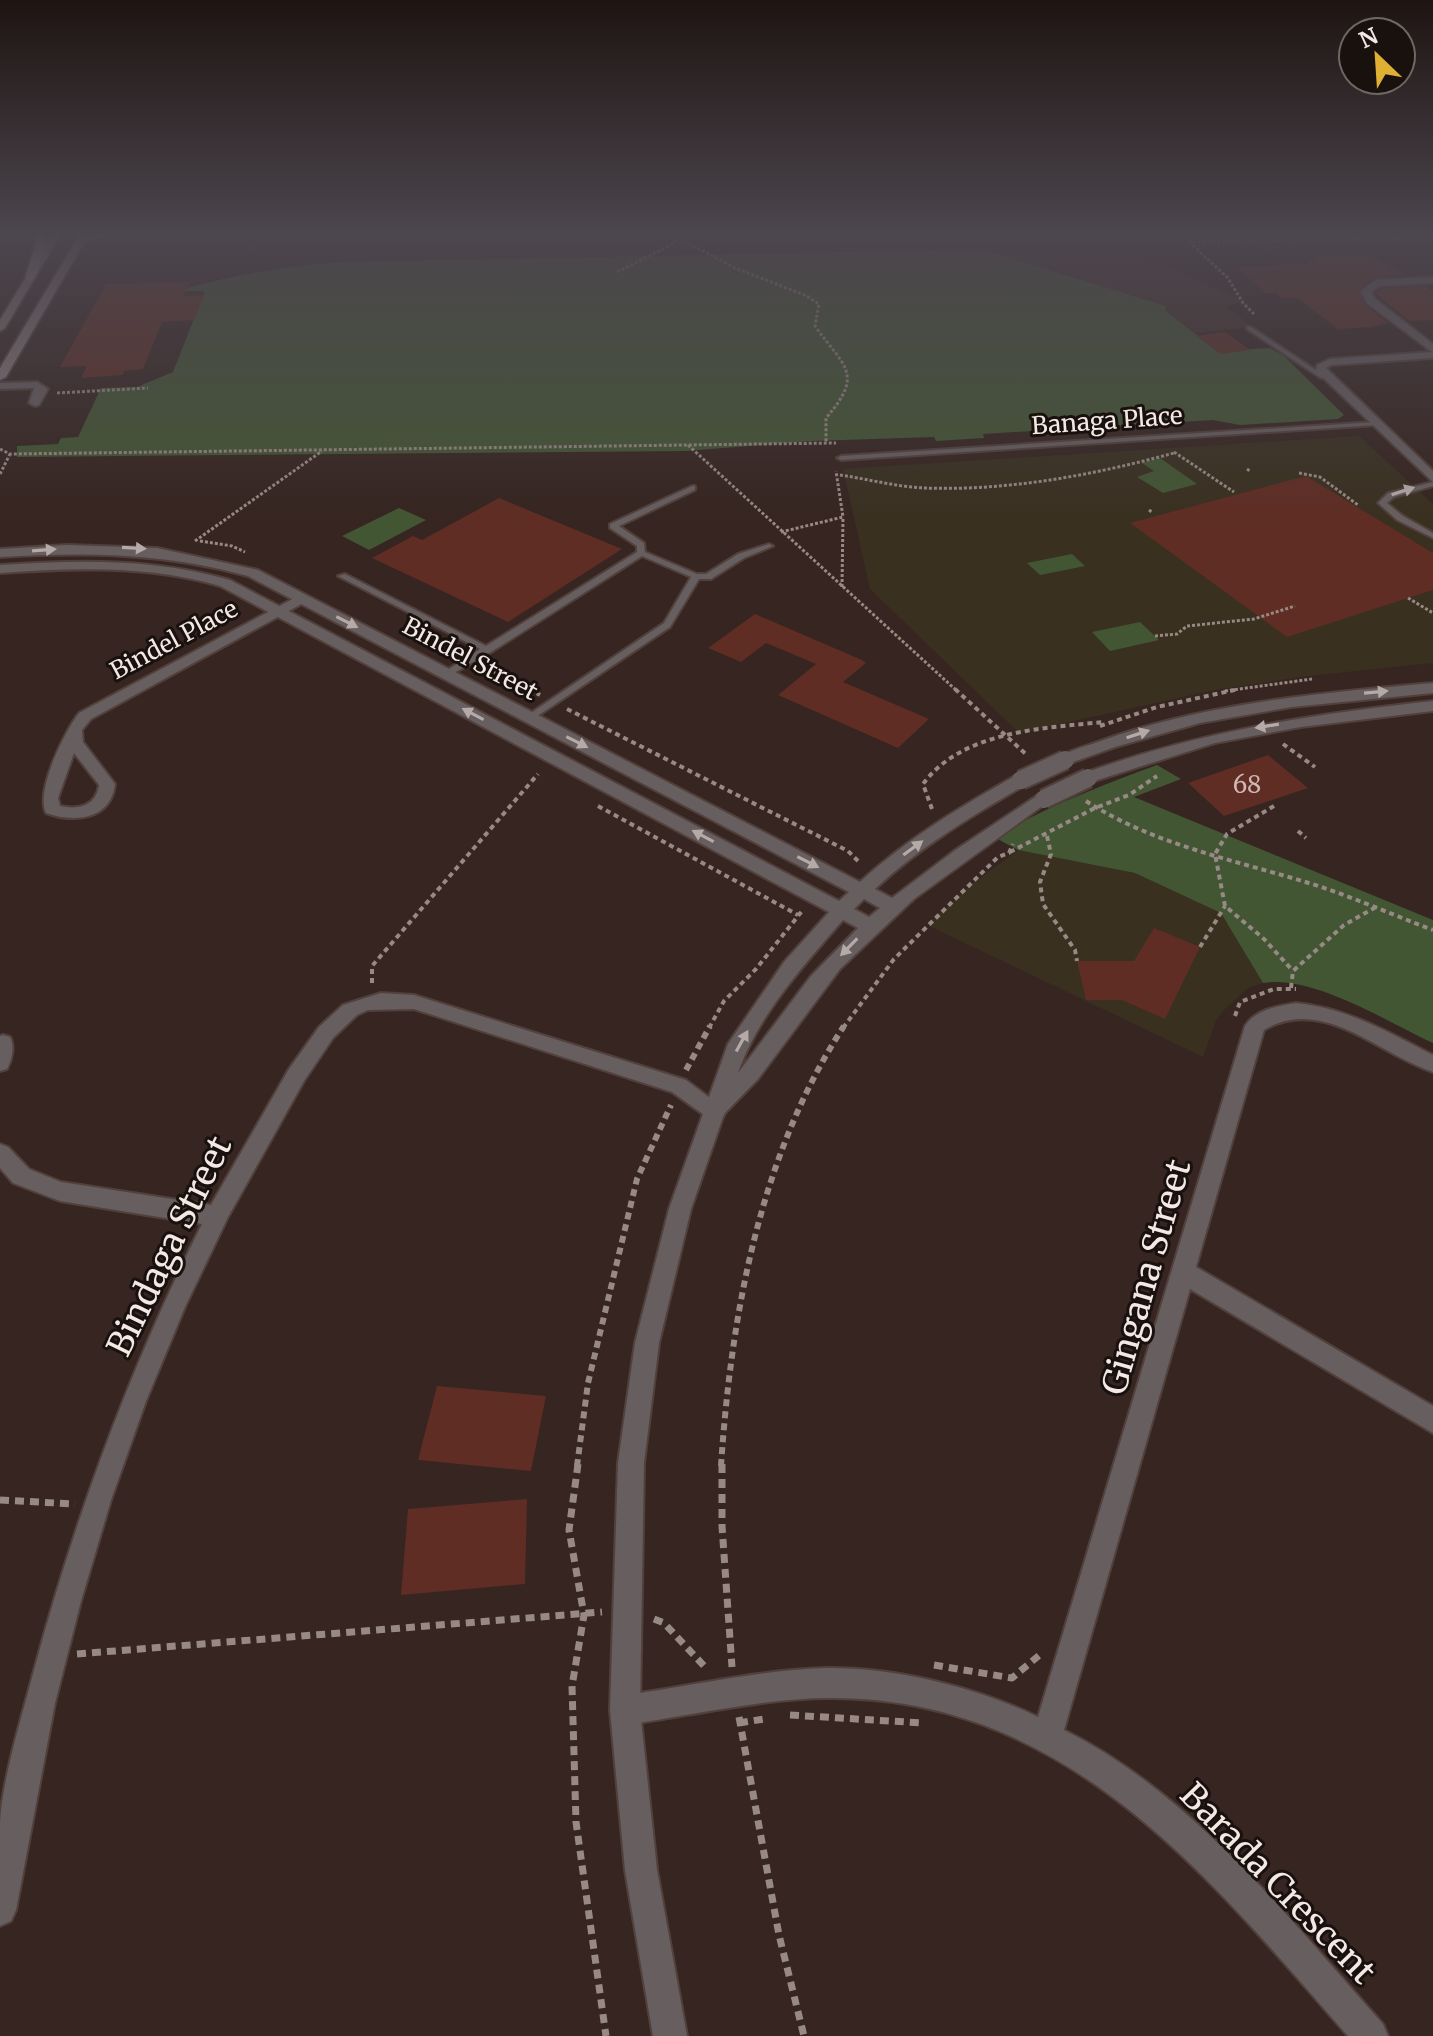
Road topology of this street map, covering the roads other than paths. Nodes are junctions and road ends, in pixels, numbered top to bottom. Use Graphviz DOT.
graph roads {
  1 [pos="29,329"];
  2 [pos="1250,329"];
  3 [pos="1405,329"];
  4 [pos="1433,352"];
  5 [pos="0,377"];
  6 [pos="1323,377"];
  7 [pos="0,386"];
  8 [pos="37,400"];
  9 [pos="1375,424"];
  10 [pos="841,458"];
  11 [pos="1433,478"];
  12 [pos="1433,484"];
  13 [pos="692,488"];
  14 [pos="1433,536"];
  15 [pos="769,546"];
  16 [pos="0,553"];
  17 [pos="641,553"];
  18 [pos="181,554"];
  19 [pos="167,567"];
  20 [pos="0,569"];
  21 [pos="342,576"];
  22 [pos="696,576"];
  23 [pos="302,598"];
  24 [pos="279,611"];
  25 [pos="488,650"];
  26 [pos="447,674"];
  27 [pos="423,687"];
  28 [pos="1433,688"];
  29 [pos="1433,706"];
  30 [pos="530,717"];
  31 [pos="74,730"];
  32 [pos="655,782"];
  33 [pos="636,801"];
  34 [pos="861,890"];
  35 [pos="892,906"];
  36 [pos="841,910"];
  37 [pos="870,926"];
  38 [pos="1433,1064"];
  39 [pos="714,1113"];
  40 [pos="0,1153"];
  41 [pos="216,1216"];
  42 [pos="1183,1272"];
  43 [pos="1433,1420"];
  44 [pos="625,1710"];
  45 [pos="1048,1735"];
  46 [pos="0,1910"];
  47 [pos="670,2036"];
  48 [pos="1371,2036"];
  1 -- 5 [label="main road"];
  2 -- 6 [label="lane"];
  3 -- 4 [label="street"];
  4 -- 6 [label="street"];
  6 -- 9 [label="street"];
  7 -- 8 [label="street"];
  9 -- 10 [label="lane, Banaga Place"];
  9 -- 11 [label="street"];
  14 -- 12 [label="lane, one-way"];
  13 -- 17 [label="lane"];
  15 -- 22 [label="lane"];
  16 -- 18 [label="street, Bindel Street, one-way"];
  17 -- 22 [label="lane"];
  17 -- 25 [label="lane"];
  18 -- 19 [label="street"];
  18 -- 23 [label="street, Bindel Street"];
  19 -- 20 [label="street, Bindel Street"];
  19 -- 24 [label="street, Bindel Street"];
  21 -- 25 [label="lane"];
  22 -- 30 [label="lane"];
  23 -- 24 [label="street, Bindel Place"];
  23 -- 26 [label="street, Bindel Street, one-way"];
  24 -- 27 [label="street, Bindel Street"];
  24 -- 31 [label="street, Bindel Place"];
  25 -- 26 [label="lane"];
  26 -- 27 [label="street"];
  26 -- 30 [label="street, Bindel Street"];
  33 -- 27 [label="street, Bindel Street, one-way"];
  34 -- 28 [label="street, one-way, bridge"];
  29 -- 35 [label="street, one-way, bridge"];
  30 -- 32 [label="street, Bindel Street, one-way"];
  31 -- 31 [label="street"];
  32 -- 33 [label="street"];
  32 -- 34 [label="street, Bindel Street, one-way"];
  36 -- 33 [label="street, Bindel Street, one-way"];
  34 -- 35 [label="street, Bindel Street"];
  34 -- 36 [label="street"];
  35 -- 37 [label="street"];
  36 -- 37 [label="street, Bindel Street"];
  39 -- 36 [label="street, one-way"];
  37 -- 39 [label="street, one-way"];
  38 -- 42 [label="street, Gingana Street"];
  39 -- 41 [label="street, Bindaga Street"];
  39 -- 44 [label="street"];
  40 -- 41 [label="street"];
  41 -- 46 [label="street, Bindaga Street"];
  42 -- 43 [label="street"];
  42 -- 45 [label="street, Gingana Street"];
  44 -- 45 [label="street, Barada Crescent"];
  44 -- 47 [label="street"];
  45 -- 48 [label="street, Barada Crescent"];
}
